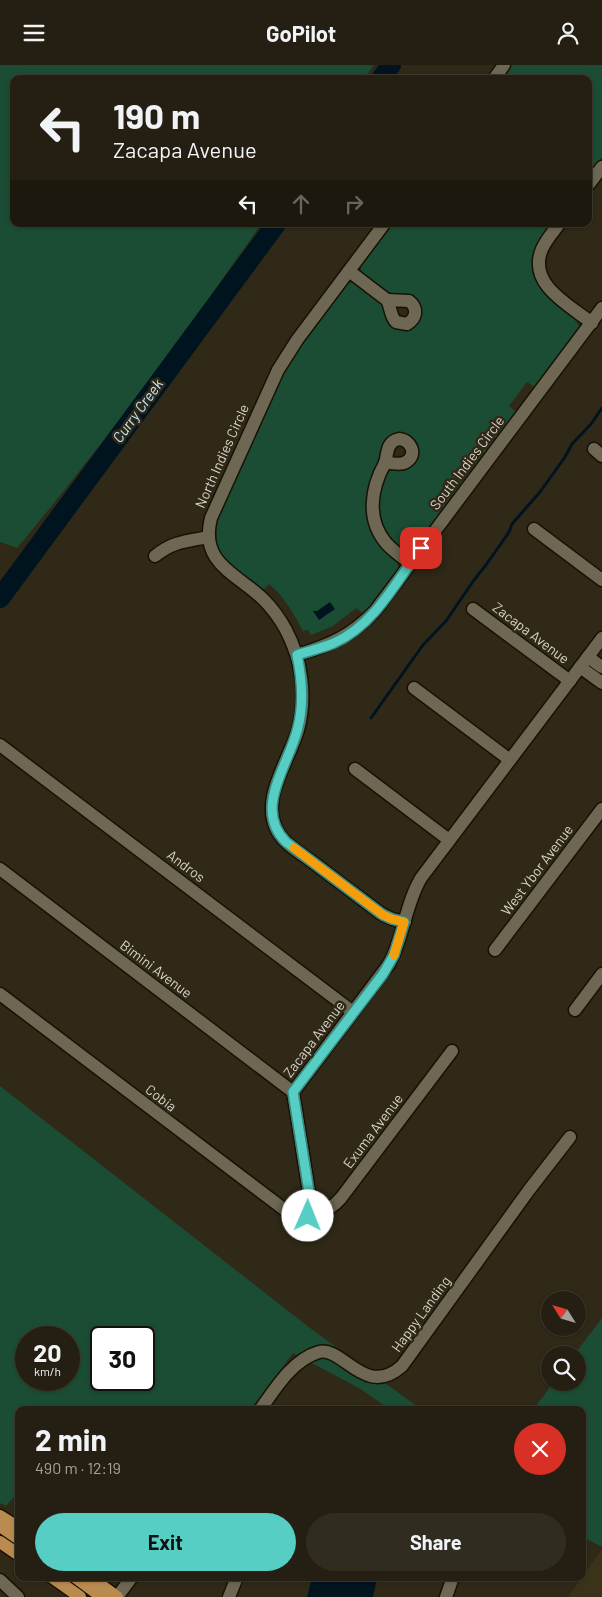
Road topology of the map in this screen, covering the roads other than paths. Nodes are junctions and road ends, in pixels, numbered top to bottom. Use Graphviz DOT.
graph roads {
  1 [pos="602,167"];
  2 [pos="592,180"];
  3 [pos="382,227"];
  4 [pos="558,227"];
  5 [pos="349,271"];
  6 [pos="387,300"];
  7 [pos="602,308"];
  8 [pos="592,323"];
  9 [pos="385,463"];
  10 [pos="534,529"];
  11 [pos="209,537"];
  12 [pos="155,556"];
  13 [pos="410,563"];
  14 [pos="602,580"];
  15 [pos="473,609"];
  16 [pos="602,638"];
  17 [pos="297,655"];
  18 [pos="584,662"];
  19 [pos="602,667"];
  20 [pos="570,681"];
  21 [pos="602,683"];
  22 [pos="414,688"];
  23 [pos="0,745"];
  24 [pos="510,761"];
  25 [pos="355,769"];
  26 [pos="602,809"];
  27 [pos="449,840"];
  28 [pos="0,869"];
  29 [pos="404,922"];
  30 [pos="496,950"];
  31 [pos="602,974"];
  32 [pos="0,994"];
  33 [pos="575,1010"];
  34 [pos="353,1012"];
  35 [pos="452,1051"];
  36 [pos="293,1092"];
  37 [pos="570,1137"];
  38 [pos="308,1216"];
  39 [pos="263,1406"];
  40 [pos="0,1515"];
  41 [pos="15,1525"];
  42 [pos="0,1526"];
  43 [pos="15,1536"];
  44 [pos="0,1542"];
  45 [pos="15,1552"];
  46 [pos="0,1581"];
  47 [pos="58,1581"];
  48 [pos="80,1581"];
  49 [pos="95,1581"];
  50 [pos="129,1581"];
  51 [pos="235,1581"];
  52 [pos="452,1581"];
  53 [pos="18,1597"];
  54 [pos="80,1597"];
  55 [pos="102,1597"];
  56 [pos="117,1597"];
  57 [pos="229,1597"];
  58 [pos="446,1597"];
  1 -- 2 [label="street"];
  3 -- 5 [label="street, North Indies Circle"];
  4 -- 8 [label="street"];
  5 -- 6 [label="street"];
  5 -- 11 [label="street, North Indies Circle"];
  7 -- 8 [label="street, South Indies Circle"];
  8 -- 13 [label="street, South Indies Circle"];
  9 -- 13 [label="street"];
  10 -- 14 [label="street"];
  11 -- 12 [label="street"];
  11 -- 17 [label="street"];
  13 -- 17 [label="street, South Indies Circle"];
  15 -- 20 [label="street, Zacapa Avenue"];
  16 -- 18 [label="street, Zacapa Avenue"];
  17 -- 29 [label="street"];
  18 -- 19 [label="street"];
  18 -- 20 [label="street, Zacapa Avenue"];
  18 -- 21 [label="street"];
  20 -- 24 [label="street, Zacapa Avenue"];
  22 -- 24 [label="street"];
  23 -- 34 [label="street, Andros"];
  24 -- 27 [label="street, Zacapa Avenue"];
  25 -- 27 [label="street"];
  26 -- 30 [label="street, West Ybor Avenue"];
  27 -- 29 [label="street, Zacapa Avenue"];
  28 -- 36 [label="street, Bimini Avenue"];
  29 -- 34 [label="street, Zacapa Avenue"];
  31 -- 33 [label="street"];
  32 -- 38 [label="street, Cobia"];
  34 -- 36 [label="street, Zacapa Avenue"];
  35 -- 38 [label="street, Exuma Avenue"];
  36 -- 38 [label="street, Zacapa Avenue"];
  37 -- 39 [label="street, Happy Landing"];
  40 -- 41 [label="main road"];
  42 -- 43 [label="main road"];
  44 -- 45 [label="main road"];
  46 -- 53 [label="street"];
  47 -- 54 [label="main road"];
  48 -- 55 [label="main road"];
  49 -- 56 [label="main road"];
  50 -- 56 [label="street"];
  51 -- 57 [label="street"];
  52 -- 58 [label="street"];
}
